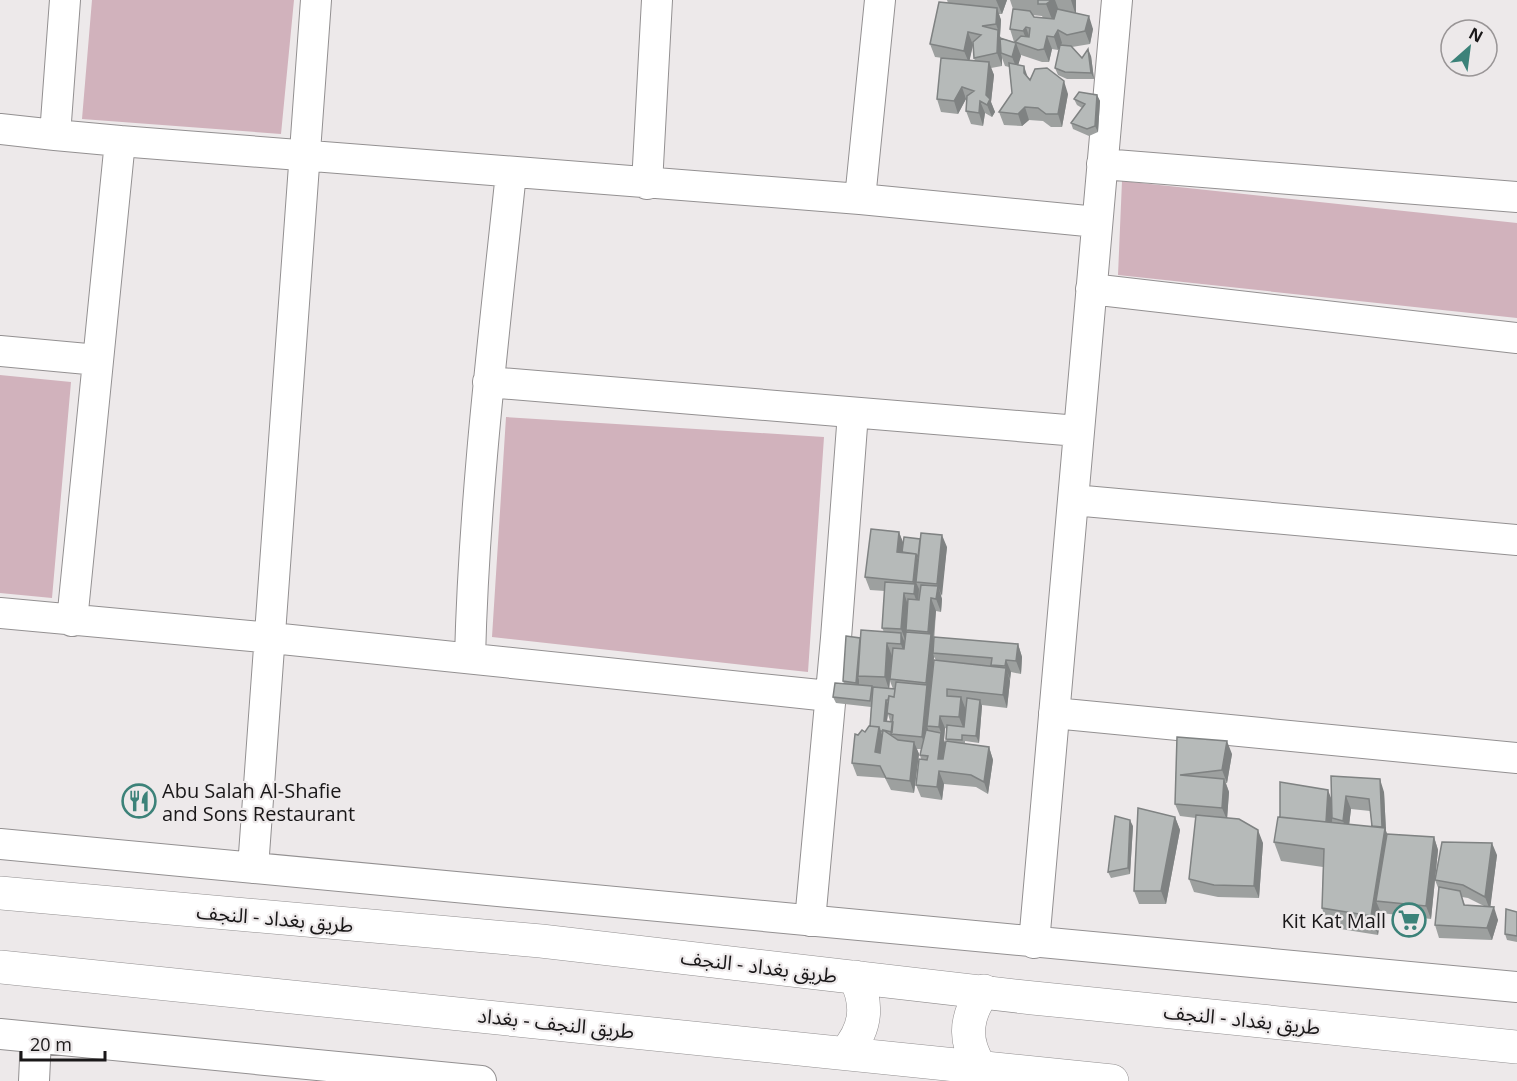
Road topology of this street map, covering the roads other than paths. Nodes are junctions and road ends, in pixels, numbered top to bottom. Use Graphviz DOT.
graph roads {
  1 [pos="65,0"];
  2 [pos="315,0"];
  3 [pos="657,0"];
  4 [pos="880,0"];
  5 [pos="1117,0"];
  6 [pos="0,129"];
  7 [pos="55,135"];
  8 [pos="120,141"];
  9 [pos="305,156"];
  10 [pos="1102,164"];
  11 [pos="511,173"];
  12 [pos="647,184"];
  13 [pos="1517,197"];
  14 [pos="860,199"];
  15 [pos="1096,222"];
  16 [pos="1091,289"];
  17 [pos="1517,338"];
  18 [pos="0,351"];
  19 [pos="98,360"];
  20 [pos="488,382"];
  21 [pos="853,413"];
  22 [pos="1078,431"];
  23 [pos="1073,500"];
  24 [pos="1517,540"];
  25 [pos="0,613"];
  26 [pos="72,621"];
  27 [pos="272,638"];
  28 [pos="470,658"];
  29 [pos="830,696"];
  30 [pos="1054,713"];
  31 [pos="1517,758"];
  32 [pos="0,844"];
  33 [pos="253,868"];
  34 [pos="0,893"];
  35 [pos="810,921"];
  36 [pos="1034,943"];
  37 [pos="0,967"];
  38 [pos="855,977"];
  39 [pos="1517,987"];
  40 [pos="984,991"];
  41 [pos="0,1034"];
  42 [pos="36,1038"];
  43 [pos="1517,1047"];
  44 [pos="846,1052"];
  45 [pos="979,1065"];
  46 [pos="224,1069"];
  47 [pos="34,1081"];
  48 [pos="481,1081"];
  49 [pos="1112,1081"];
  1 -- 7 [label="street"];
  2 -- 9 [label="street"];
  3 -- 12 [label="street"];
  4 -- 14 [label="street"];
  5 -- 10 [label="street"];
  6 -- 7 [label="street"];
  7 -- 8 [label="street"];
  8 -- 9 [label="street"];
  8 -- 19 [label="street"];
  9 -- 11 [label="street"];
  9 -- 27 [label="street"];
  10 -- 13 [label="street"];
  10 -- 15 [label="street"];
  11 -- 12 [label="street"];
  11 -- 20 [label="street"];
  12 -- 14 [label="street"];
  14 -- 15 [label="street"];
  15 -- 16 [label="street"];
  16 -- 17 [label="street"];
  16 -- 22 [label="street"];
  18 -- 19 [label="street"];
  19 -- 26 [label="street"];
  20 -- 21 [label="street"];
  20 -- 28 [label="street"];
  21 -- 22 [label="street"];
  21 -- 29 [label="street"];
  22 -- 23 [label="street"];
  23 -- 24 [label="street"];
  23 -- 30 [label="street"];
  25 -- 26 [label="street"];
  26 -- 27 [label="street"];
  27 -- 28 [label="street"];
  27 -- 33 [label="street"];
  28 -- 29 [label="street"];
  29 -- 35 [label="street"];
  30 -- 31 [label="street"];
  30 -- 36 [label="street"];
  32 -- 33 [label="street"];
  33 -- 35 [label="street"];
  34 -- 38 [label="main road, طريق بغداد - النجف"];
  35 -- 36 [label="street"];
  36 -- 39 [label="street"];
  37 -- 44 [label="main road, طريق النجف - بغداد"];
  38 -- 40 [label="main road, طريق بغداد - النجف"];
  38 -- 44 [label="main road"];
  40 -- 43 [label="main road, طريق بغداد - النجف"];
  40 -- 45 [label="main road"];
  41 -- 42 [label="street"];
  42 -- 46 [label="street"];
  42 -- 47 [label="street"];
  44 -- 45 [label="main road, طريق النجف - بغداد"];
  45 -- 49 [label="main road, طريق النجف - بغداد"];
  46 -- 48 [label="street"];
}
